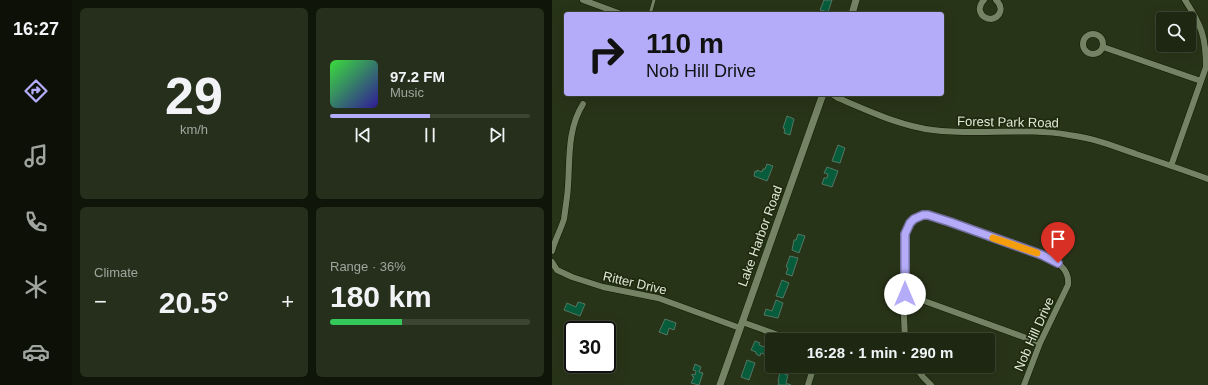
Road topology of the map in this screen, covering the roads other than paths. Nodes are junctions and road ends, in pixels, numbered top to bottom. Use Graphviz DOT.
graph roads {
  1 [pos="583,0"];
  2 [pos="654,0"];
  3 [pos="856,0"];
  4 [pos="984,0"];
  5 [pos="1185,0"];
  6 [pos="999,1"];
  7 [pos="597,2"];
  8 [pos="618,12"];
  9 [pos="651,12"];
  10 [pos="853,12"];
  11 [pos="1103,47"];
  12 [pos="1201,82"];
  13 [pos="822,96"];
  14 [pos="835,96"];
  15 [pos="583,104"];
  16 [pos="1171,166"];
  17 [pos="1208,179"];
  18 [pos="552,250"];
  19 [pos="552,262"];
  20 [pos="905,294"];
  21 [pos="741,325"];
  22 [pos="768,333"];
  23 [pos="905,333"];
  24 [pos="1040,343"];
  25 [pos="812,373"];
  26 [pos="920,373"];
  27 [pos="720,385"];
  28 [pos="808,385"];
  29 [pos="931,385"];
  30 [pos="1024,385"];
  1 -- 7 [label="street"];
  2 -- 9 [label="lane"];
  3 -- 10 [label="street"];
  4 -- 6 [label="street"];
  5 -- 12 [label="street"];
  7 -- 8 [label="street"];
  11 -- 12 [label="street"];
  12 -- 16 [label="street"];
  13 -- 21 [label="street, Lake Harbor Road"];
  14 -- 16 [label="street, Forest Park Road"];
  15 -- 18 [label="street"];
  16 -- 17 [label="street, Forest Park Road"];
  19 -- 21 [label="street, Ritter Drive"];
  20 -- 23 [label="street, Nob Hill Drive"];
  20 -- 24 [label="street"];
  20 -- 24 [label="street, Nob Hill Drive"];
  21 -- 22 [label="street, Ritter Drive"];
  21 -- 27 [label="street, Lake Harbor Road"];
  24 -- 30 [label="street, Nob Hill Drive"];
  25 -- 28 [label="street"];
  26 -- 29 [label="street"];
}
